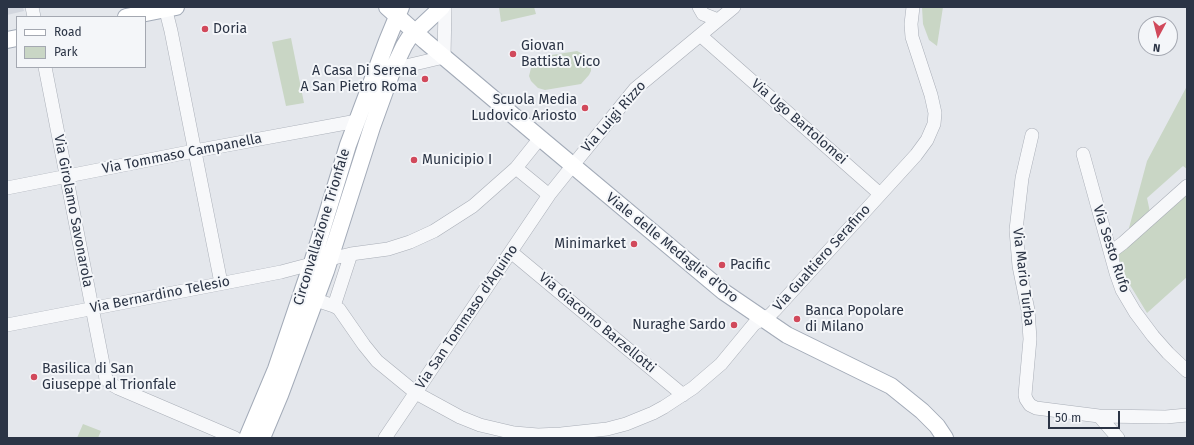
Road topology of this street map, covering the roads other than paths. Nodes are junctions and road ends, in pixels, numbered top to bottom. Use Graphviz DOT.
graph roads {
  1 [pos="442,7"];
  2 [pos="445,7"];
  3 [pos="699,7"];
  4 [pos="913,7"];
  5 [pos="169,8"];
  6 [pos="732,9"];
  7 [pos="395,10"];
  8 [pos="131,16"];
  9 [pos="718,20"];
  10 [pos="415,32"];
  11 [pos="697,37"];
  12 [pos="444,58"];
  13 [pos="45,68"];
  14 [pos="393,69"];
  15 [pos="356,121"];
  16 [pos="1032,135"];
  17 [pos="540,138"];
  18 [pos="195,150"];
  19 [pos="1083,154"];
  20 [pos="573,165"];
  21 [pos="516,168"];
  22 [pos="67,176"];
  23 [pos="1187,186"];
  24 [pos="7,188"];
  25 [pos="880,194"];
  26 [pos="549,195"];
  27 [pos="511,252"];
  28 [pos="1111,252"];
  29 [pos="351,254"];
  30 [pos="330,259"];
  31 [pos="312,263"];
  32 [pos="222,283"];
  33 [pos="309,298"];
  34 [pos="334,306"];
  35 [pos="92,309"];
  36 [pos="762,319"];
  37 [pos="7,325"];
  38 [pos="1187,371"];
  39 [pos="416,393"];
  40 [pos="683,395"];
  41 [pos="1187,415"];
  42 [pos="1099,416"];
  43 [pos="235,438"];
  44 [pos="247,438"];
  45 [pos="262,438"];
  46 [pos="385,438"];
  47 [pos="946,438"];
  48 [pos="1118,438"];
  1 -- 10 [label="main road, Circonvallazione Trionfale"];
  2 -- 12 [label="street"];
  3 -- 9 [label="street"];
  4 -- 25 [label="street, Via Gualtiero Serafino"];
  5 -- 8 [label="main road"];
  5 -- 18 [label="street"];
  6 -- 9 [label="street, Via Luigi Rizzo"];
  7 -- 10 [label="main road, Viale delle Medaglie d'Oro"];
  7 -- 15 [label="main road, Circonvallazione Trionfale"];
  9 -- 11 [label="street, Via Luigi Rizzo"];
  10 -- 12 [label="main road, Viale delle Medaglie d'Oro"];
  10 -- 14 [label="main road, Circonvallazione Trionfale"];
  11 -- 20 [label="street, Via Luigi Rizzo"];
  11 -- 25 [label="street, Via Ugo Bartolomei"];
  12 -- 14 [label="street"];
  12 -- 17 [label="main road, Viale delle Medaglie d'Oro"];
  13 -- 22 [label="street, Via Girolamo Savonarola"];
  14 -- 30 [label="main road, Circonvallazione Trionfale"];
  15 -- 18 [label="street, Via Tommaso Campanella"];
  15 -- 31 [label="main road, Circonvallazione Trionfale"];
  16 -- 42 [label="street, Via Mario Turba"];
  17 -- 20 [label="main road, Viale delle Medaglie d'Oro"];
  17 -- 21 [label="street, Via Bernardino Telesio"];
  18 -- 22 [label="street, Via Tommaso Campanella"];
  18 -- 32 [label="street"];
  19 -- 28 [label="street, Via Sesto Rufo"];
  20 -- 26 [label="street, Via Luigi Rizzo"];
  20 -- 36 [label="main road, Viale delle Medaglie d'Oro"];
  21 -- 26 [label="street"];
  21 -- 29 [label="street, Via Bernardino Telesio"];
  22 -- 24 [label="street, Via Tommaso Campanella"];
  22 -- 35 [label="street, Via Girolamo Savonarola"];
  23 -- 28 [label="street"];
  25 -- 36 [label="street, Via Gualtiero Serafino"];
  26 -- 27 [label="street, Via San Tommaso d'Aquino"];
  27 -- 39 [label="street, Via San Tommaso d'Aquino"];
  27 -- 40 [label="street, Via Giacomo Barzellotti"];
  28 -- 38 [label="street, Via Sesto Rufo"];
  29 -- 30 [label="street, Via Bernardino Telesio"];
  29 -- 34 [label="street"];
  30 -- 31 [label="street, Via Bernardino Telesio"];
  30 -- 33 [label="main road, Circonvallazione Trionfale"];
  31 -- 32 [label="street, Via Bernardino Telesio"];
  31 -- 33 [label="main road, Circonvallazione Trionfale"];
  32 -- 35 [label="street, Via Bernardino Telesio"];
  33 -- 34 [label="street"];
  33 -- 44 [label="main road, Circonvallazione Trionfale"];
  33 -- 45 [label="main road, Circonvallazione Trionfale"];
  34 -- 39 [label="street, Via Gualtiero Serafino"];
  35 -- 37 [label="street, Via Bernardino Telesio"];
  35 -- 43 [label="street, Via Girolamo Savonarola"];
  36 -- 40 [label="street, Via Gualtiero Serafino"];
  36 -- 47 [label="main road, Viale delle Medaglie d'Oro"];
  39 -- 40 [label="street, Via Gualtiero Serafino"];
  39 -- 46 [label="street, Via San Tommaso d'Aquino"];
  41 -- 42 [label="street"];
  42 -- 48 [label="street"];
}
